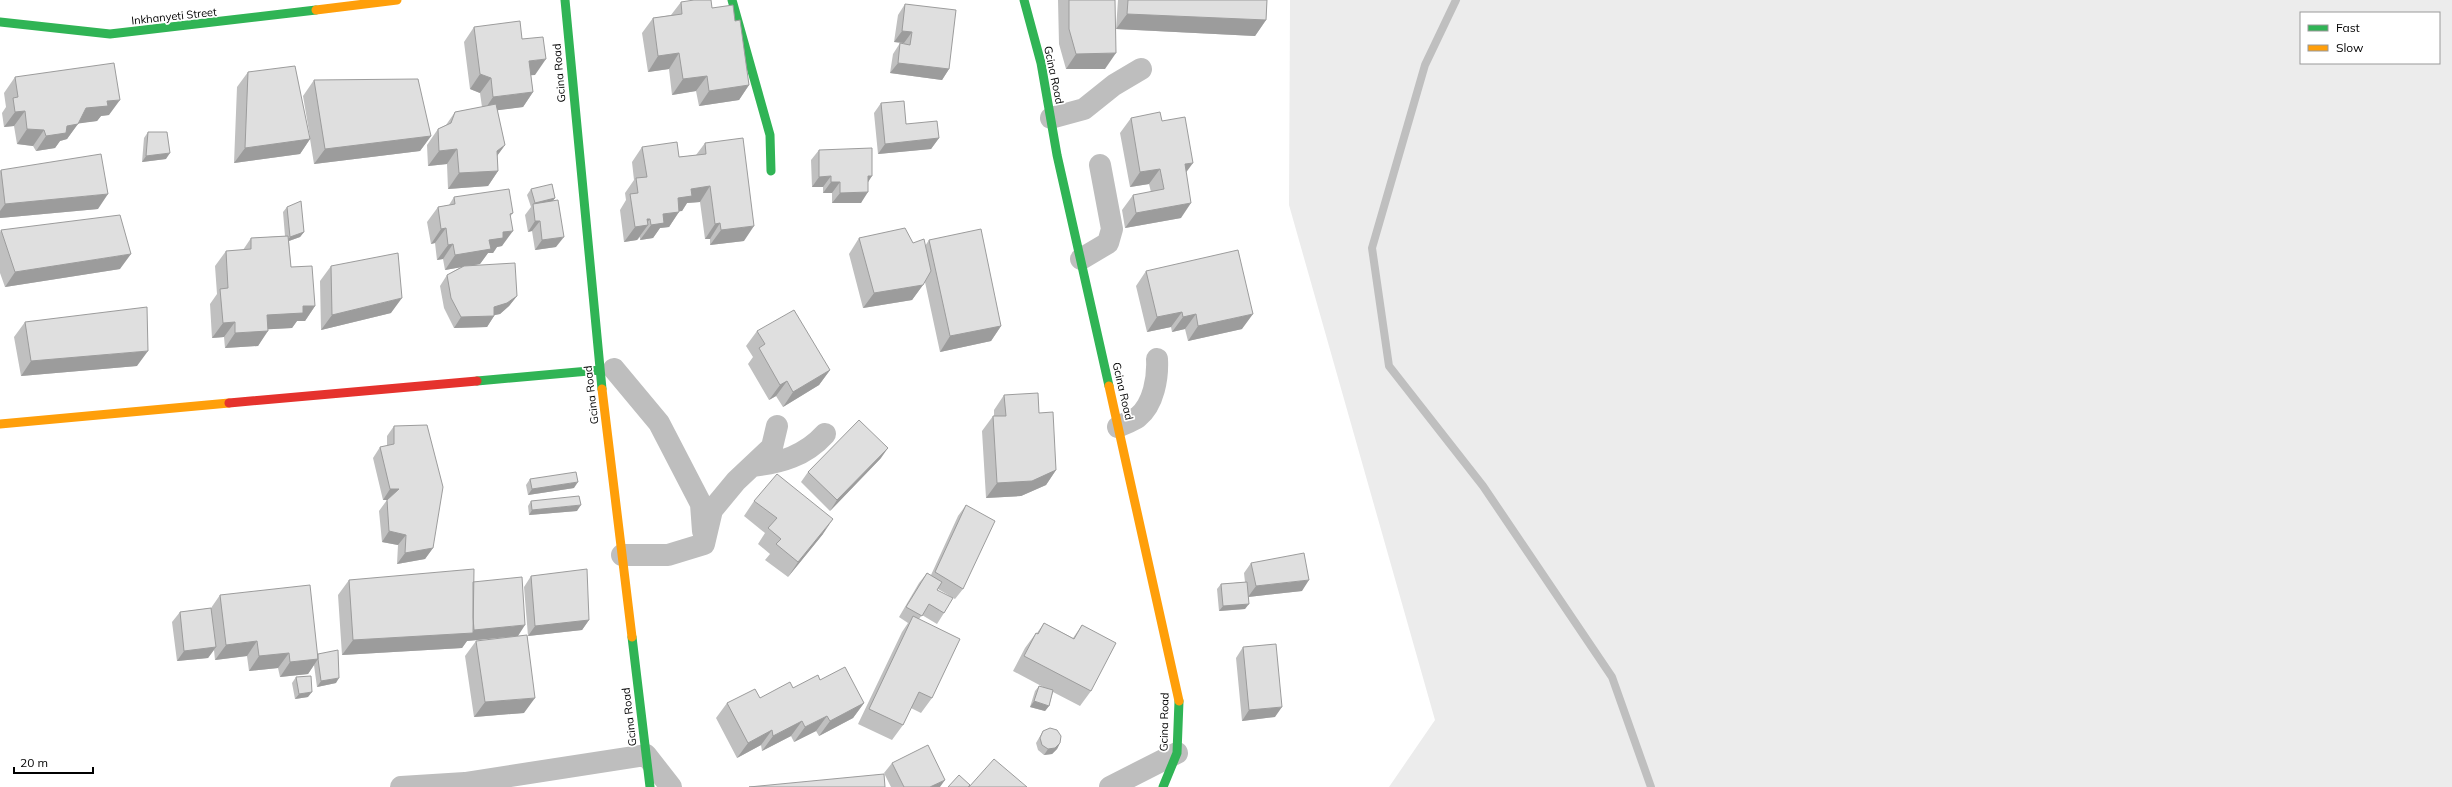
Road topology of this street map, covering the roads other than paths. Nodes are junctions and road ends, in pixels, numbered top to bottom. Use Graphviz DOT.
graph roads {
  1 [pos="397,0"];
  2 [pos="565,0"];
  3 [pos="732,0"];
  4 [pos="1024,0"];
  5 [pos="0,22"];
  6 [pos="1142,69"];
  7 [pos="1050,118"];
  8 [pos="1100,165"];
  9 [pos="771,171"];
  10 [pos="1081,259"];
  11 [pos="1157,359"];
  12 [pos="607,369"];
  13 [pos="0,424"];
  14 [pos="777,426"];
  15 [pos="1118,427"];
  16 [pos="825,434"];
  17 [pos="752,466"];
  18 [pos="704,544"];
  19 [pos="622,555"];
  20 [pos="1177,753"];
  21 [pos="646,755"];
  22 [pos="401,787"];
  23 [pos="650,787"];
  24 [pos="671,787"];
  25 [pos="1110,787"];
  26 [pos="1163,787"];
  1 -- 5 [label="street, Inkhanyeti Street"];
  2 -- 12 [label="street, Gcina Road"];
  3 -- 9 [label="street"];
  4 -- 7 [label="street, Gcina Road"];
  6 -- 7 [label="street"];
  7 -- 10 [label="street, Gcina Road"];
  8 -- 10 [label="street"];
  10 -- 15 [label="street, Gcina Road"];
  11 -- 15 [label="street"];
  12 -- 13 [label="street"];
  12 -- 18 [label="street"];
  12 -- 19 [label="street, Gcina Road"];
  14 -- 17 [label="street"];
  15 -- 20 [label="street, Gcina Road"];
  16 -- 17 [label="street"];
  17 -- 18 [label="street"];
  18 -- 19 [label="street"];
  19 -- 21 [label="street, Gcina Road"];
  20 -- 25 [label="street"];
  20 -- 26 [label="street, Gcina Road"];
  21 -- 22 [label="street"];
  21 -- 23 [label="street, Gcina Road"];
  21 -- 24 [label="street"];
}
